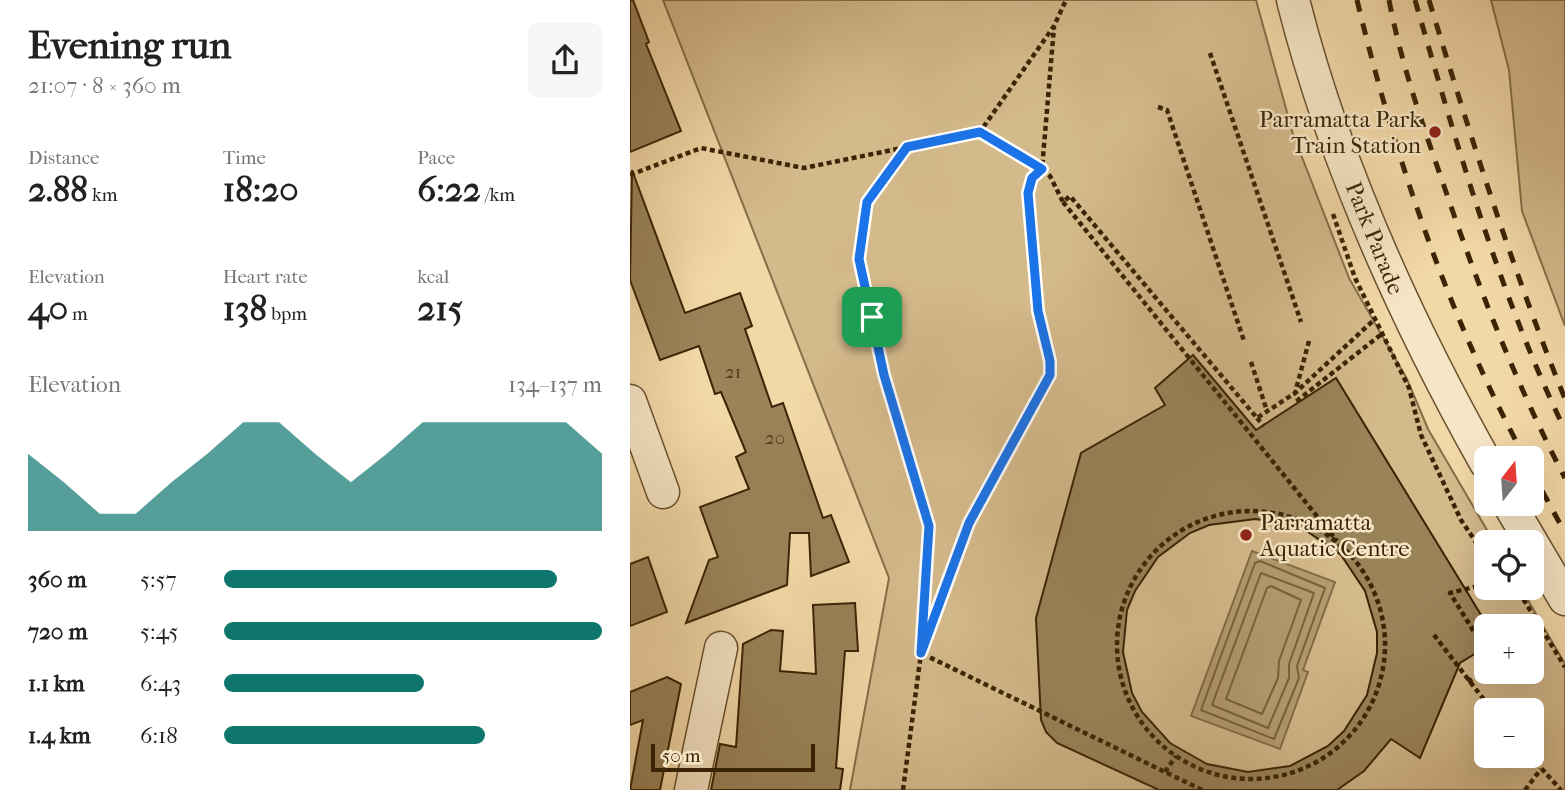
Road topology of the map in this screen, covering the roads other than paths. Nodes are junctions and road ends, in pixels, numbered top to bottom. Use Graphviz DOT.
graph roads {
  1 [pos="1293,0"];
  2 [pos="630,401"];
  3 [pos="1477,446"];
  4 [pos="663,492"];
  5 [pos="1516,516"];
  6 [pos="1565,599"];
  7 [pos="721,648"];
  8 [pos="691,790"];
  1 -- 3 [label="street, Park Parade"];
  2 -- 4 [label="street"];
  5 -- 6 [label="street"];
  7 -- 8 [label="street"];
}
